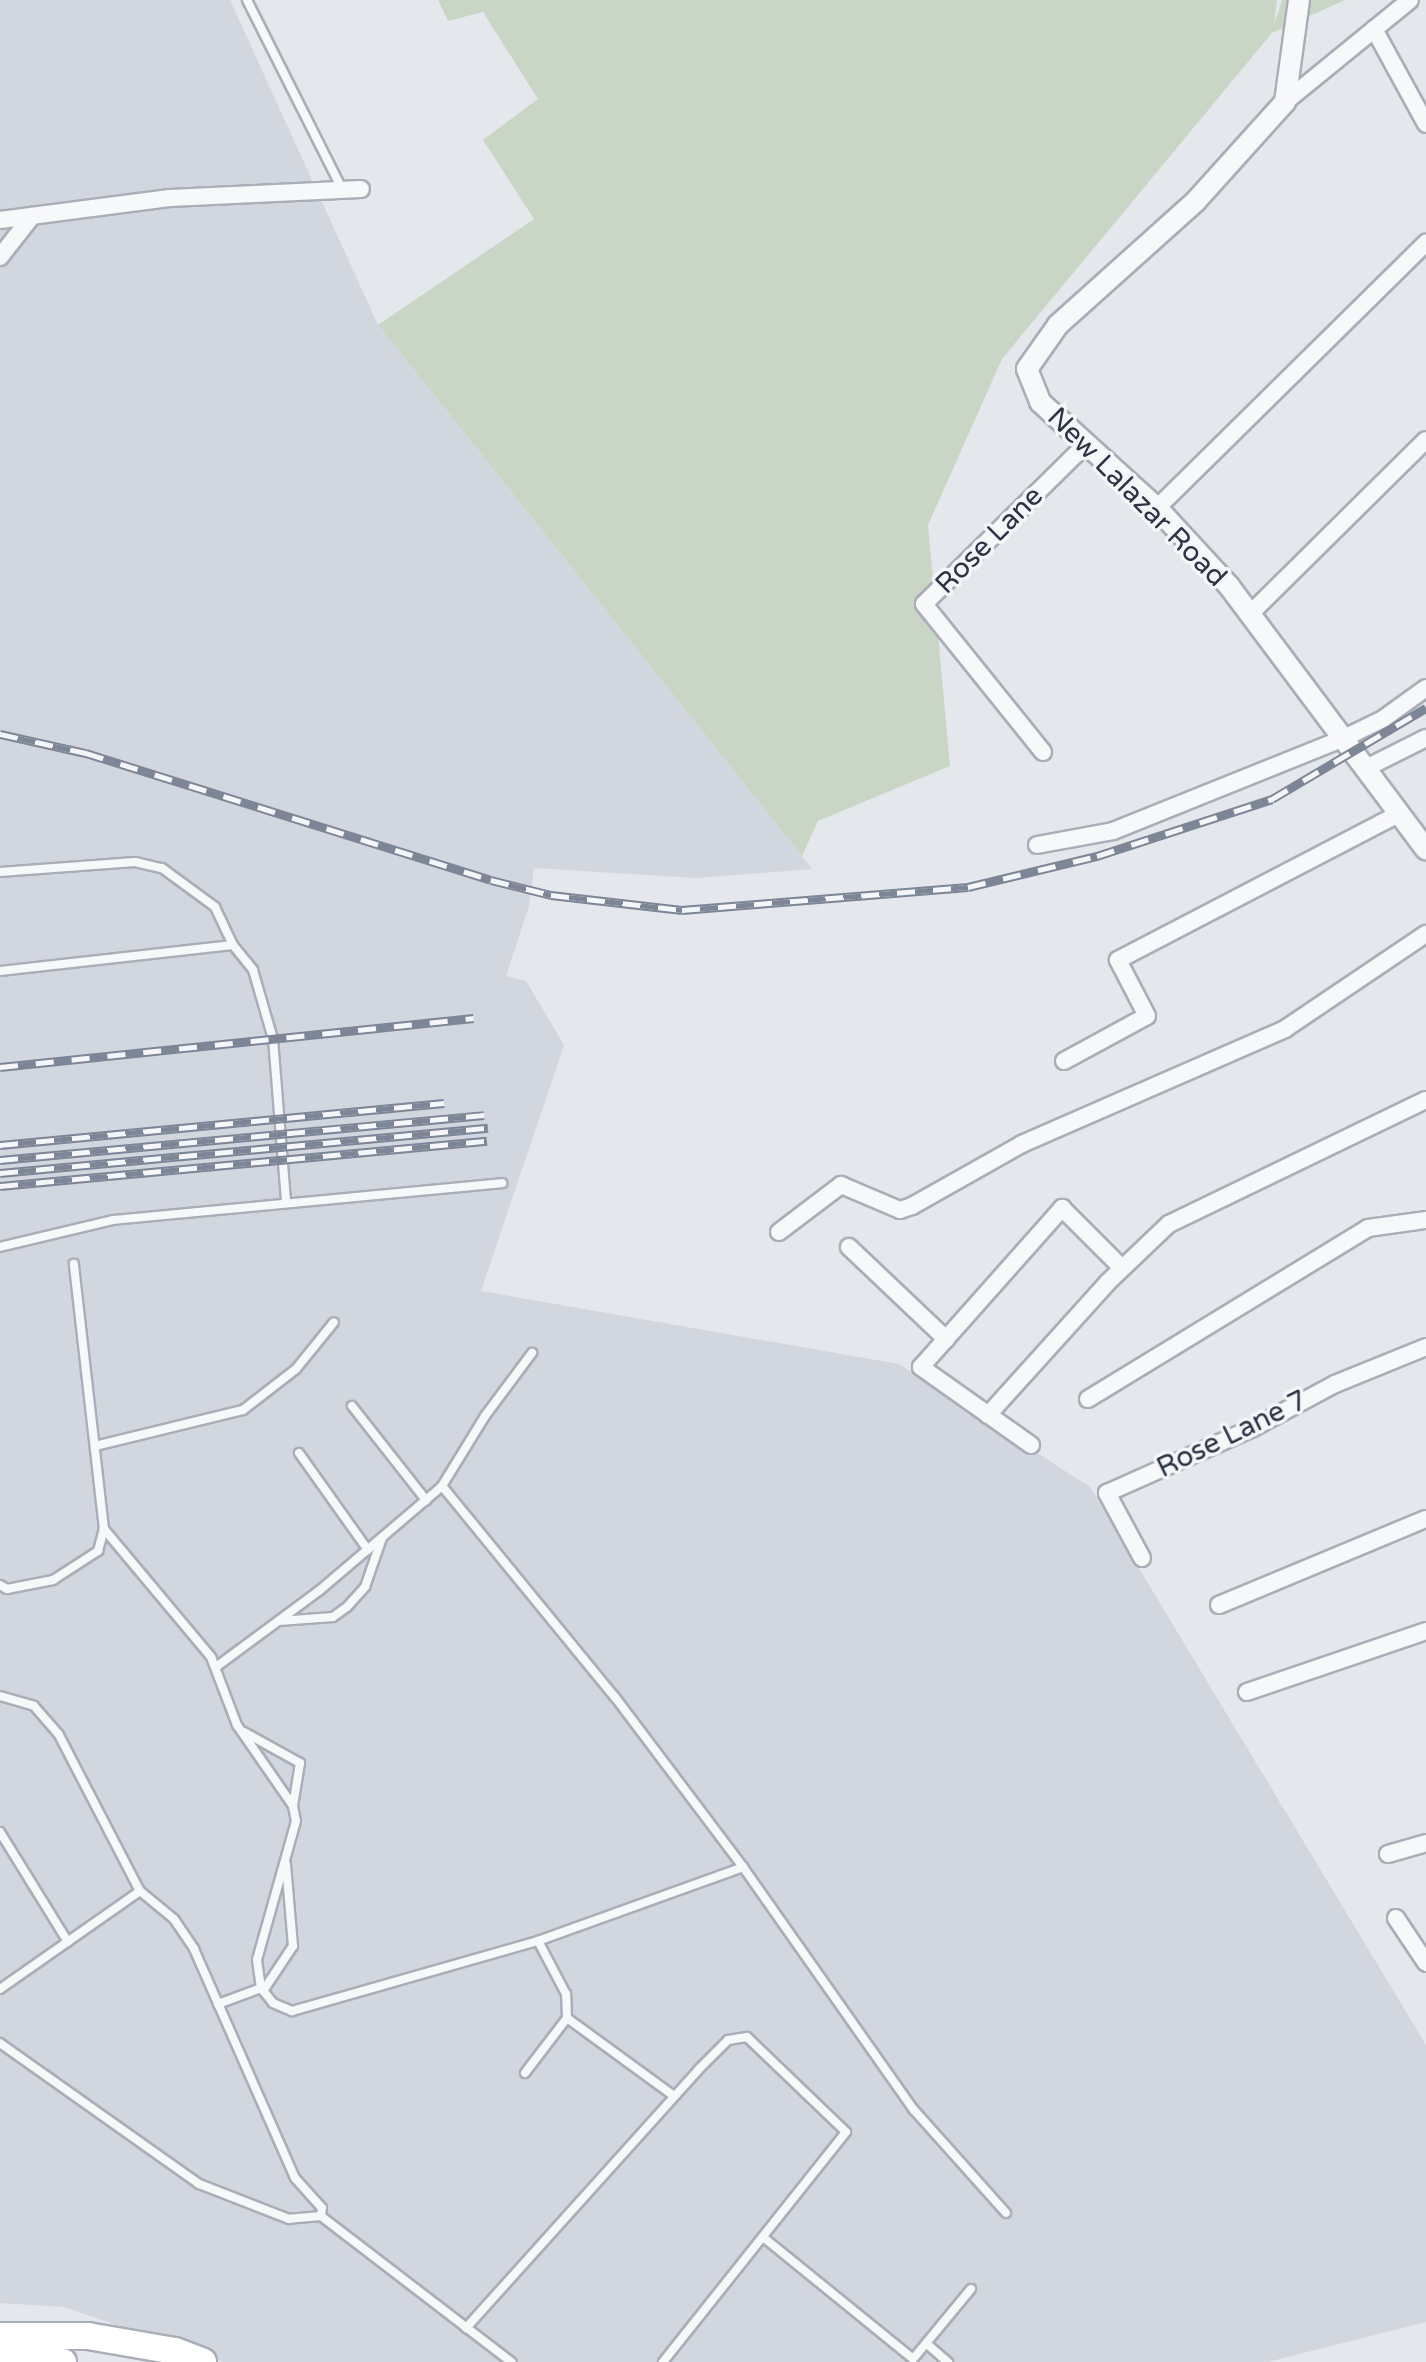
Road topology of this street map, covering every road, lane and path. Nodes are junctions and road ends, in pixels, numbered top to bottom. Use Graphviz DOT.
graph roads {
  1 [pos="247,0"];
  2 [pos="1299,0"];
  3 [pos="1410,0"];
  4 [pos="1374,29"];
  5 [pos="1285,102"];
  6 [pos="1426,124"];
  7 [pos="361,189"];
  8 [pos="343,190"];
  9 [pos="32,216"];
  10 [pos="0,220"];
  11 [pos="1426,243"];
  12 [pos="0,257"];
  13 [pos="1426,440"];
  14 [pos="1086,444"];
  15 [pos="1157,508"];
  16 [pos="1250,614"];
  17 [pos="1426,688"];
  18 [pos="1426,738"];
  19 [pos="1342,739"];
  20 [pos="1043,752"];
  21 [pos="1364,769"];
  22 [pos="1398,814"];
  23 [pos="1037,845"];
  24 [pos="1426,849"];
  25 [pos="0,872"];
  26 [pos="1426,934"];
  27 [pos="233,945"];
  28 [pos="0,971"];
  29 [pos="1064,1061"];
  30 [pos="1426,1100"];
  31 [pos="502,1183"];
  32 [pos="286,1200"];
  33 [pos="1426,1220"];
  34 [pos="779,1232"];
  35 [pos="0,1247"];
  36 [pos="849,1247"];
  37 [pos="74,1264"];
  38 [pos="1122,1268"];
  39 [pos="334,1322"];
  40 [pos="946,1339"];
  41 [pos="1426,1347"];
  42 [pos="532,1353"];
  43 [pos="1088,1399"];
  44 [pos="352,1406"];
  45 [pos="988,1415"];
  46 [pos="1031,1445"];
  47 [pos="95,1446"];
  48 [pos="299,1453"];
  49 [pos="442,1486"];
  50 [pos="426,1500"];
  51 [pos="1426,1519"];
  52 [pos="104,1529"];
  53 [pos="382,1537"];
  54 [pos="368,1550"];
  55 [pos="1142,1558"];
  56 [pos="0,1585"];
  57 [pos="1219,1605"];
  58 [pos="278,1621"];
  59 [pos="1426,1631"];
  60 [pos="216,1667"];
  61 [pos="1247,1692"];
  62 [pos="0,1696"];
  63 [pos="240,1729"];
  64 [pos="293,1806"];
  65 [pos="0,1832"];
  66 [pos="1426,1843"];
  67 [pos="1388,1854"];
  68 [pos="285,1859"];
  69 [pos="743,1867"];
  70 [pos="140,1891"];
  71 [pos="1396,1918"];
  72 [pos="538,1941"];
  73 [pos="68,1942"];
  74 [pos="1426,1963"];
  75 [pos="0,1989"];
  76 [pos="262,1990"];
  77 [pos="218,2004"];
  78 [pos="567,2018"];
  79 [pos="0,2043"];
  80 [pos="525,2073"];
  81 [pos="674,2096"];
  82 [pos="1006,2213"];
  83 [pos="321,2216"];
  84 [pos="763,2237"];
  85 [pos="971,2289"];
  86 [pos="466,2328"];
  87 [pos="0,2336"];
  88 [pos="927,2344"];
  89 [pos="2,2362"];
  90 [pos="63,2362"];
  91 [pos="203,2362"];
  92 [pos="511,2362"];
  93 [pos="663,2362"];
  94 [pos="948,2362"];
  1 -- 8 [label="lane"];
  2 -- 5 [label="street"];
  3 -- 4 [label="street"];
  4 -- 5 [label="street"];
  4 -- 6 [label="street"];
  5 -- 14 [label="street, New Lalazar Road"];
  7 -- 8 [label="street"];
  8 -- 9 [label="street"];
  9 -- 10 [label="street"];
  9 -- 12 [label="street"];
  11 -- 15 [label="street"];
  13 -- 16 [label="street"];
  14 -- 15 [label="street, New Lalazar Road"];
  14 -- 20 [label="street, Rose Lane"];
  15 -- 16 [label="street, New Lalazar Road"];
  16 -- 19 [label="street, New Lalazar Road"];
  17 -- 19 [label="street"];
  18 -- 21 [label="street"];
  19 -- 21 [label="street, New Lalazar Road"];
  19 -- 23 [label="street"];
  21 -- 22 [label="street, New Lalazar Road"];
  22 -- 24 [label="street, New Lalazar Road"];
  22 -- 29 [label="street"];
  25 -- 27 [label="lane"];
  26 -- 34 [label="street"];
  27 -- 28 [label="lane"];
  27 -- 32 [label="lane"];
  30 -- 38 [label="street"];
  31 -- 32 [label="lane"];
  32 -- 35 [label="lane"];
  33 -- 43 [label="street"];
  36 -- 40 [label="street"];
  37 -- 47 [label="lane"];
  38 -- 40 [label="street"];
  38 -- 45 [label="street"];
  39 -- 47 [label="lane"];
  40 -- 45 [label="street"];
  41 -- 55 [label="street, Rose Lane 7"];
  42 -- 49 [label="lane"];
  44 -- 50 [label="lane"];
  45 -- 46 [label="street"];
  47 -- 52 [label="lane"];
  48 -- 54 [label="lane"];
  49 -- 50 [label="lane"];
  49 -- 69 [label="lane"];
  50 -- 53 [label="lane"];
  51 -- 57 [label="street"];
  52 -- 56 [label="lane"];
  52 -- 60 [label="lane"];
  53 -- 54 [label="lane"];
  53 -- 58 [label="lane"];
  54 -- 58 [label="lane"];
  58 -- 60 [label="lane"];
  59 -- 61 [label="street"];
  60 -- 63 [label="lane"];
  62 -- 70 [label="lane"];
  63 -- 64 [label="lane"];
  63 -- 64 [label="lane"];
  64 -- 68 [label="lane"];
  65 -- 73 [label="lane"];
  66 -- 67 [label="street"];
  68 -- 76 [label="lane"];
  68 -- 76 [label="lane"];
  69 -- 72 [label="lane"];
  69 -- 82 [label="lane"];
  70 -- 73 [label="lane"];
  70 -- 77 [label="lane"];
  71 -- 74 [label="street"];
  72 -- 76 [label="lane"];
  72 -- 78 [label="lane"];
  73 -- 75 [label="lane"];
  76 -- 77 [label="lane"];
  77 -- 83 [label="lane"];
  78 -- 80 [label="lane"];
  78 -- 81 [label="lane"];
  79 -- 83 [label="lane"];
  81 -- 84 [label="lane"];
  81 -- 86 [label="lane"];
  83 -- 86 [label="lane"];
  84 -- 88 [label="lane"];
  84 -- 93 [label="lane"];
  85 -- 88 [label="lane"];
  86 -- 92 [label="lane"];
  87 -- 91 [label="main road"];
  88 -- 94 [label="lane"];
  89 -- 90 [label="main road"];
}
